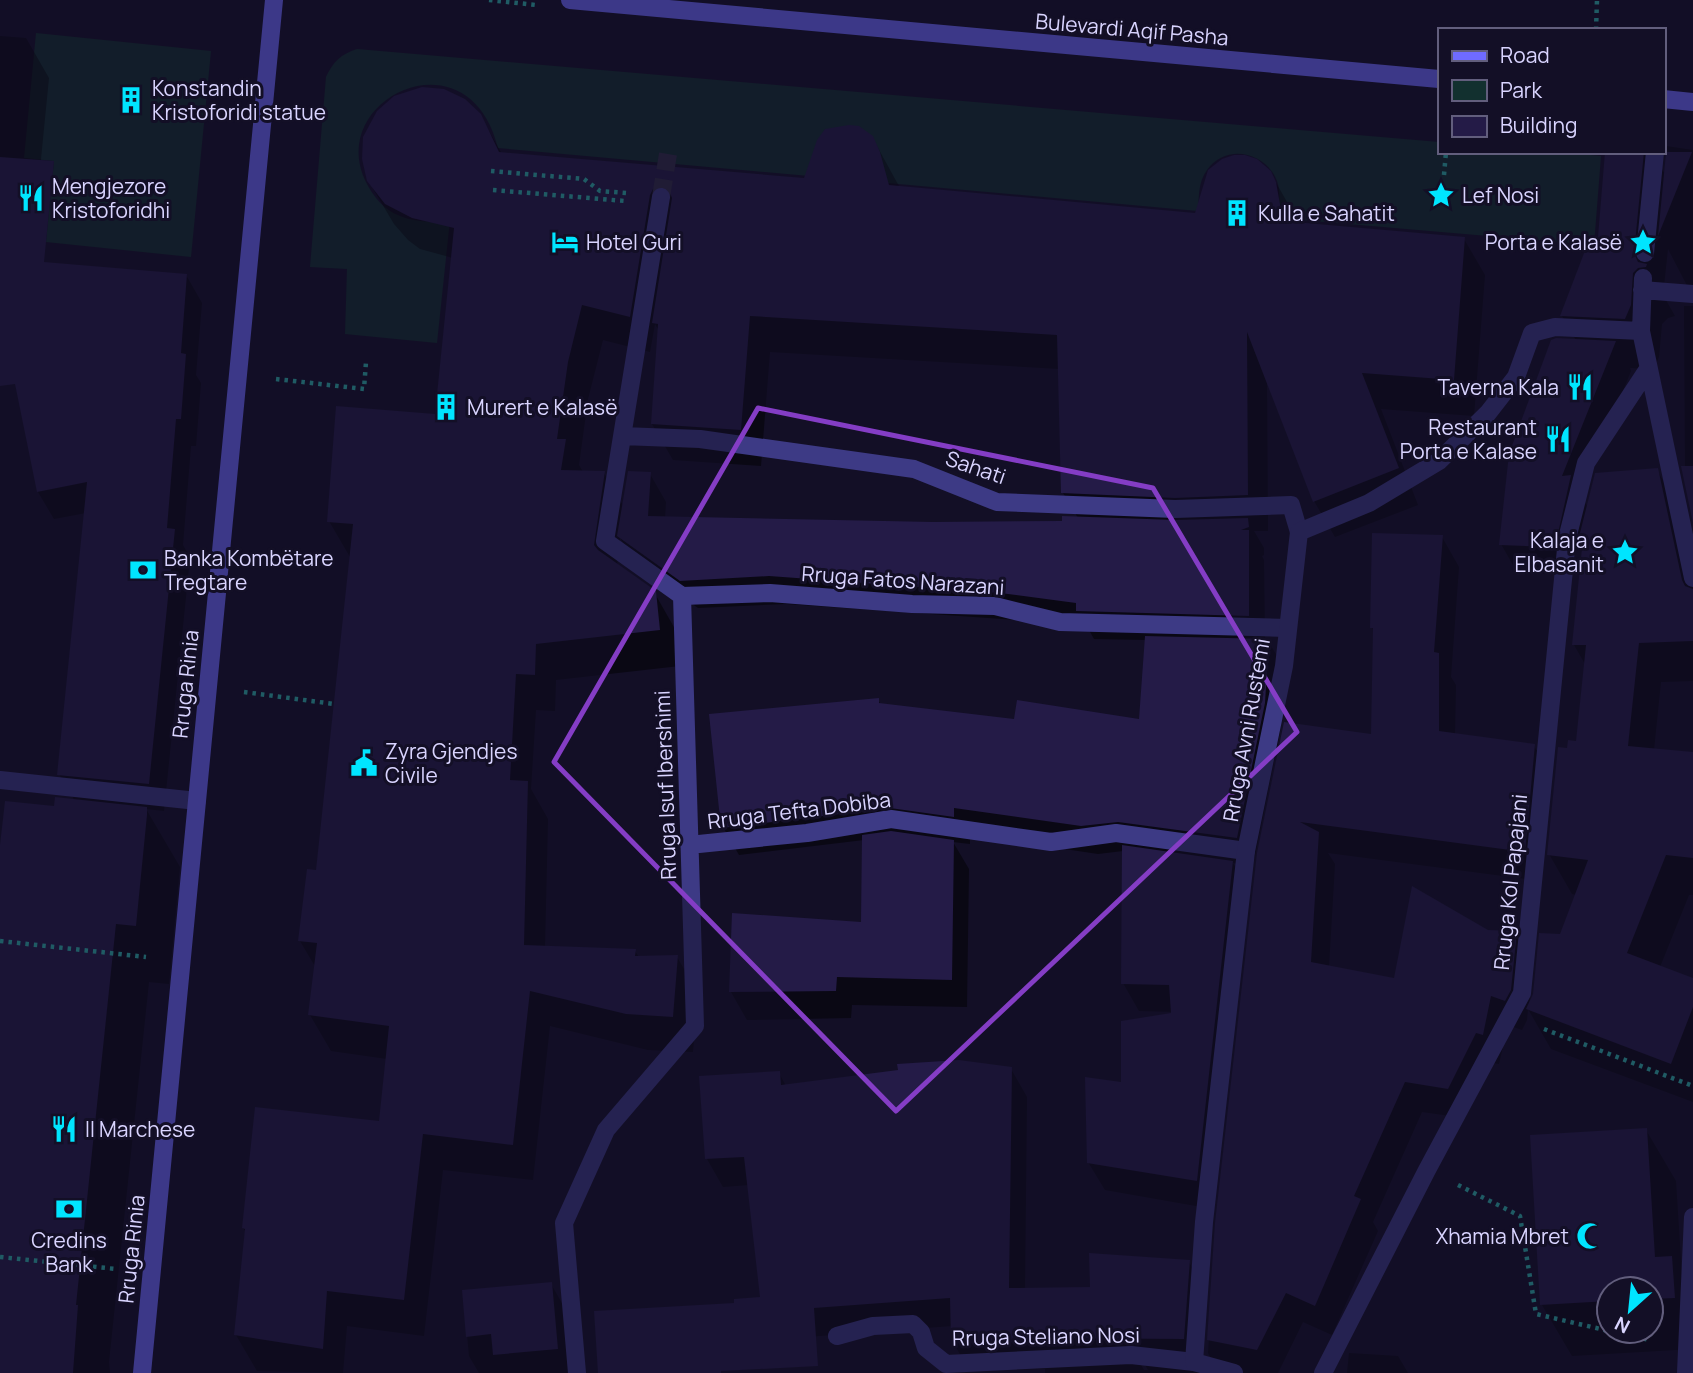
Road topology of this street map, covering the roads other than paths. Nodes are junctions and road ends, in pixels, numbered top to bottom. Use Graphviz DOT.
graph roads {
  1 [pos="274,0"];
  2 [pos="570,0"];
  3 [pos="1438,79"];
  4 [pos="1665,99"];
  5 [pos="1693,102"];
  6 [pos="1655,154"];
  7 [pos="661,197"];
  8 [pos="1645,253"];
  9 [pos="1693,295"];
  10 [pos="1641,331"];
  11 [pos="1648,369"];
  12 [pos="622,436"];
  13 [pos="1299,532"];
  14 [pos="1693,578"];
  15 [pos="682,596"];
  16 [pos="1287,628"];
  17 [pos="0,780"];
  18 [pos="197,801"];
  19 [pos="690,845"];
  20 [pos="1246,851"];
  21 [pos="1693,1217"];
  22 [pos="837,1336"];
  23 [pos="1194,1362"];
  24 [pos="142,1373"];
  25 [pos="577,1373"];
  26 [pos="1234,1373"];
  27 [pos="1323,1373"];
  28 [pos="1686,1373"];
  1 -- 18 [label="main road, Rruga Rinia"];
  2 -- 3 [label="main road, Bulevardi Aqif Pasha"];
  4 -- 5 [label="main road"];
  6 -- 8 [label="street"];
  7 -- 12 [label="street"];
  9 -- 10 [label="street"];
  10 -- 11 [label="street"];
  10 -- 13 [label="street"];
  11 -- 14 [label="street"];
  11 -- 27 [label="street, Rruga Kol Papajani"];
  12 -- 13 [label="street, Sahati"];
  12 -- 15 [label="street"];
  13 -- 16 [label="street, Rruga Avni Rustemi"];
  15 -- 16 [label="street, Rruga Fatos Narazani"];
  15 -- 19 [label="street, Rruga Isuf Ibershimi"];
  16 -- 20 [label="street, Rruga Avni Rustemi"];
  17 -- 18 [label="street"];
  18 -- 24 [label="main road, Rruga Rinia"];
  19 -- 20 [label="street, Rruga Tefta Dobiba"];
  19 -- 25 [label="street, Rruga Isuf Ibershimi"];
  20 -- 23 [label="street, Rruga Avni Rustemi"];
  21 -- 28 [label="street"];
  22 -- 23 [label="street, Rruga Steliano Nosi"];
  23 -- 26 [label="street, Rruga Steliano Nosi"];
}
